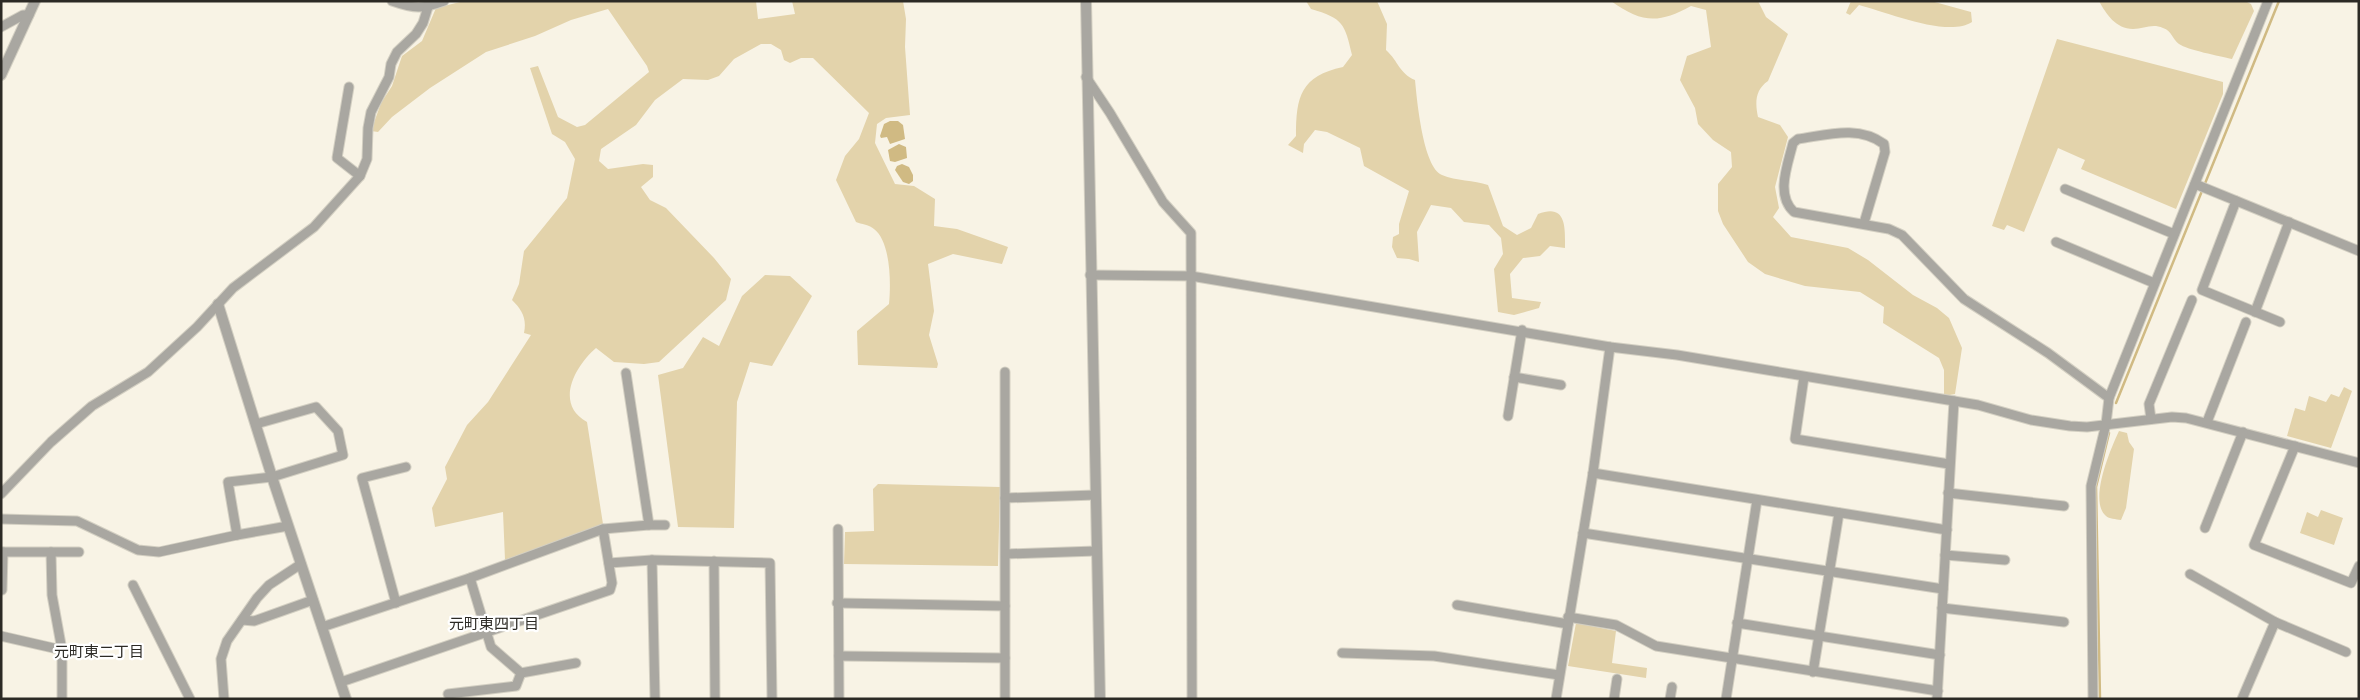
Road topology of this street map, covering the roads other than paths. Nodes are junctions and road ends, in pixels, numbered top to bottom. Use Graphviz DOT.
graph roads {
  1 [pos="35,1"];
  2 [pos="392,1"];
  3 [pos="444,1"];
  4 [pos="1086,1"];
  5 [pos="2268,1"];
  6 [pos="428,7"];
  7 [pos="29,15"];
  8 [pos="1,27"];
  9 [pos="1,75"];
  10 [pos="1086,77"];
  11 [pos="349,87"];
  12 [pos="360,176"];
  13 [pos="2200,186"];
  14 [pos="2066,189"];
  15 [pos="2236,201"];
  16 [pos="2289,222"];
  17 [pos="1864,223"];
  18 [pos="2174,234"];
  19 [pos="2056,242"];
  20 [pos="2359,251"];
  21 [pos="1090,275"];
  22 [pos="1191,276"];
  23 [pos="2154,283"];
  24 [pos="2192,300"];
  25 [pos="218,304"];
  26 [pos="2255,312"];
  27 [pos="2246,322"];
  28 [pos="2280,322"];
  29 [pos="1522,330"];
  30 [pos="1610,347"];
  31 [pos="1005,372"];
  32 [pos="626,374"];
  33 [pos="1514,377"];
  34 [pos="1804,377"];
  35 [pos="1561,385"];
  36 [pos="2109,398"];
  37 [pos="1954,401"];
  38 [pos="1508,416"];
  39 [pos="2151,419"];
  40 [pos="2207,422"];
  41 [pos="256,424"];
  42 [pos="2106,424"];
  43 [pos="2243,432"];
  44 [pos="2294,446"];
  45 [pos="2359,462"];
  46 [pos="1949,464"];
  47 [pos="406,467"];
  48 [pos="1592,473"];
  49 [pos="272,477"];
  50 [pos="1948,493"];
  51 [pos="1,494"];
  52 [pos="1095,495"];
  53 [pos="1005,498"];
  54 [pos="1757,500"];
  55 [pos="2064,506"];
  56 [pos="1839,513"];
  57 [pos="1,519"];
  58 [pos="649,525"];
  59 [pos="665,525"];
  60 [pos="288,526"];
  61 [pos="2205,528"];
  62 [pos="603,529"];
  63 [pos="838,529"];
  64 [pos="1947,530"];
  65 [pos="1583,532"];
  66 [pos="237,535"];
  67 [pos="1096,551"];
  68 [pos="2,552"];
  69 [pos="51,552"];
  70 [pos="80,552"];
  71 [pos="1006,554"];
  72 [pos="1945,555"];
  73 [pos="1747,558"];
  74 [pos="652,560"];
  75 [pos="2004,560"];
  76 [pos="714,561"];
  77 [pos="609,563"];
  78 [pos="301,564"];
  79 [pos="2359,566"];
  80 [pos="1830,571"];
  81 [pos="2190,574"];
  82 [pos="470,578"];
  83 [pos="134,585"];
  84 [pos="1943,589"];
  85 [pos="2,590"];
  86 [pos="313,600"];
  87 [pos="396,603"];
  88 [pos="837,603"];
  89 [pos="1457,605"];
  90 [pos="1005,606"];
  91 [pos="1942,608"];
  92 [pos="242,620"];
  93 [pos="1568,620"];
  94 [pos="2064,622"];
  95 [pos="2275,622"];
  96 [pos="1737,623"];
  97 [pos="322,627"];
  98 [pos="487,632"];
  99 [pos="1,636"];
  100 [pos="1819,636"];
  101 [pos="62,650"];
  102 [pos="2346,652"];
  103 [pos="1342,653"];
  104 [pos="1940,655"];
  105 [pos="839,656"];
  106 [pos="1005,658"];
  107 [pos="1731,658"];
  108 [pos="576,663"];
  109 [pos="1813,672"];
  110 [pos="521,673"];
  111 [pos="1559,675"];
  112 [pos="1617,679"];
  113 [pos="341,682"];
  114 [pos="1672,687"];
  115 [pos="448,694"];
  116 [pos="1938,695"];
  117 [pos="837,698"];
  118 [pos="62,699"];
  119 [pos="190,699"];
  120 [pos="224,699"];
  121 [pos="346,699"];
  122 [pos="655,699"];
  123 [pos="715,699"];
  124 [pos="772,699"];
  125 [pos="1005,699"];
  126 [pos="1100,699"];
  127 [pos="1192,699"];
  128 [pos="1556,699"];
  129 [pos="1614,699"];
  130 [pos="1670,699"];
  131 [pos="1726,699"];
  132 [pos="2093,699"];
  133 [pos="2242,699"];
  1 -- 7 [label="street"];
  2 -- 6 [label="street"];
  3 -- 6 [label="street"];
  4 -- 10 [label="street"];
  5 -- 13 [label="street"];
  6 -- 12 [label="street"];
  7 -- 8 [label="street"];
  7 -- 9 [label="street"];
  10 -- 21 [label="street"];
  10 -- 22 [label="street"];
  11 -- 12 [label="street"];
  12 -- 25 [label="street"];
  13 -- 15 [label="street"];
  13 -- 18 [label="street"];
  14 -- 18 [label="street"];
  15 -- 16 [label="street"];
  15 -- 26 [label="street"];
  16 -- 20 [label="street"];
  16 -- 26 [label="street"];
  17 -- 17 [label="street"];
  17 -- 36 [label="street"];
  18 -- 23 [label="street"];
  19 -- 23 [label="street"];
  21 -- 22 [label="street"];
  21 -- 52 [label="street"];
  22 -- 29 [label="street"];
  22 -- 127 [label="street"];
  23 -- 36 [label="street"];
  24 -- 39 [label="street"];
  25 -- 41 [label="street"];
  25 -- 51 [label="street"];
  26 -- 28 [label="street"];
  27 -- 40 [label="street"];
  29 -- 30 [label="street"];
  29 -- 33 [label="street"];
  30 -- 34 [label="street"];
  30 -- 48 [label="street"];
  31 -- 53 [label="street"];
  32 -- 58 [label="street"];
  33 -- 35 [label="street"];
  33 -- 38 [label="street"];
  34 -- 37 [label="street"];
  34 -- 46 [label="street"];
  36 -- 42 [label="street"];
  37 -- 42 [label="street"];
  37 -- 46 [label="street"];
  39 -- 40 [label="street"];
  39 -- 42 [label="street"];
  40 -- 43 [label="street"];
  41 -- 49 [label="street"];
  41 -- 49 [label="street"];
  42 -- 132 [label="street"];
  43 -- 44 [label="street"];
  43 -- 61 [label="street"];
  44 -- 45 [label="street"];
  44 -- 79 [label="street"];
  46 -- 50 [label="street"];
  47 -- 87 [label="street"];
  48 -- 54 [label="street"];
  48 -- 65 [label="street"];
  49 -- 60 [label="street"];
  49 -- 66 [label="street"];
  50 -- 55 [label="street"];
  50 -- 64 [label="street"];
  52 -- 53 [label="street"];
  52 -- 67 [label="street"];
  53 -- 71 [label="street"];
  54 -- 56 [label="street"];
  54 -- 73 [label="street"];
  56 -- 64 [label="street"];
  56 -- 80 [label="street"];
  57 -- 66 [label="street"];
  58 -- 59 [label="street"];
  58 -- 62 [label="street"];
  60 -- 66 [label="street"];
  60 -- 78 [label="street"];
  62 -- 77 [label="street"];
  62 -- 82 [label="street"];
  63 -- 88 [label="street"];
  64 -- 72 [label="street"];
  65 -- 73 [label="street"];
  65 -- 93 [label="street"];
  67 -- 71 [label="street"];
  67 -- 126 [label="street"];
  68 -- 69 [label="street"];
  68 -- 85 [label="street"];
  69 -- 70 [label="street"];
  69 -- 101 [label="street"];
  71 -- 90 [label="street"];
  72 -- 75 [label="street"];
  72 -- 84 [label="street"];
  73 -- 80 [label="street"];
  73 -- 96 [label="street"];
  74 -- 76 [label="street"];
  74 -- 77 [label="street"];
  74 -- 122 [label="street"];
  76 -- 123 [label="street"];
  76 -- 124 [label="street"];
  77 -- 98 [label="street"];
  78 -- 86 [label="street"];
  78 -- 92 [label="street"];
  80 -- 84 [label="street"];
  80 -- 100 [label="street"];
  81 -- 95 [label="street"];
  82 -- 87 [label="street"];
  82 -- 98 [label="street"];
  83 -- 119 [label="street"];
  84 -- 91 [label="street"];
  86 -- 92 [label="street"];
  86 -- 97 [label="street"];
  87 -- 97 [label="street"];
  88 -- 90 [label="street"];
  88 -- 105 [label="street"];
  89 -- 93 [label="street"];
  90 -- 106 [label="street"];
  91 -- 94 [label="street"];
  91 -- 104 [label="street"];
  92 -- 120 [label="street"];
  93 -- 107 [label="street"];
  93 -- 111 [label="street"];
  95 -- 102 [label="street"];
  95 -- 133 [label="street"];
  96 -- 100 [label="street"];
  96 -- 107 [label="street"];
  97 -- 113 [label="street"];
  98 -- 110 [label="street"];
  98 -- 113 [label="street"];
  99 -- 101 [label="street"];
  100 -- 104 [label="street"];
  100 -- 109 [label="street"];
  101 -- 118 [label="street"];
  103 -- 111 [label="street"];
  104 -- 116 [label="street"];
  105 -- 106 [label="street"];
  105 -- 117 [label="street"];
  106 -- 125 [label="street"];
  107 -- 109 [label="street"];
  107 -- 131 [label="street"];
  108 -- 110 [label="street"];
  109 -- 116 [label="street"];
  110 -- 115 [label="street"];
  111 -- 128 [label="street"];
  112 -- 129 [label="street"];
  113 -- 121 [label="street"];
  114 -- 130 [label="street"];
}
